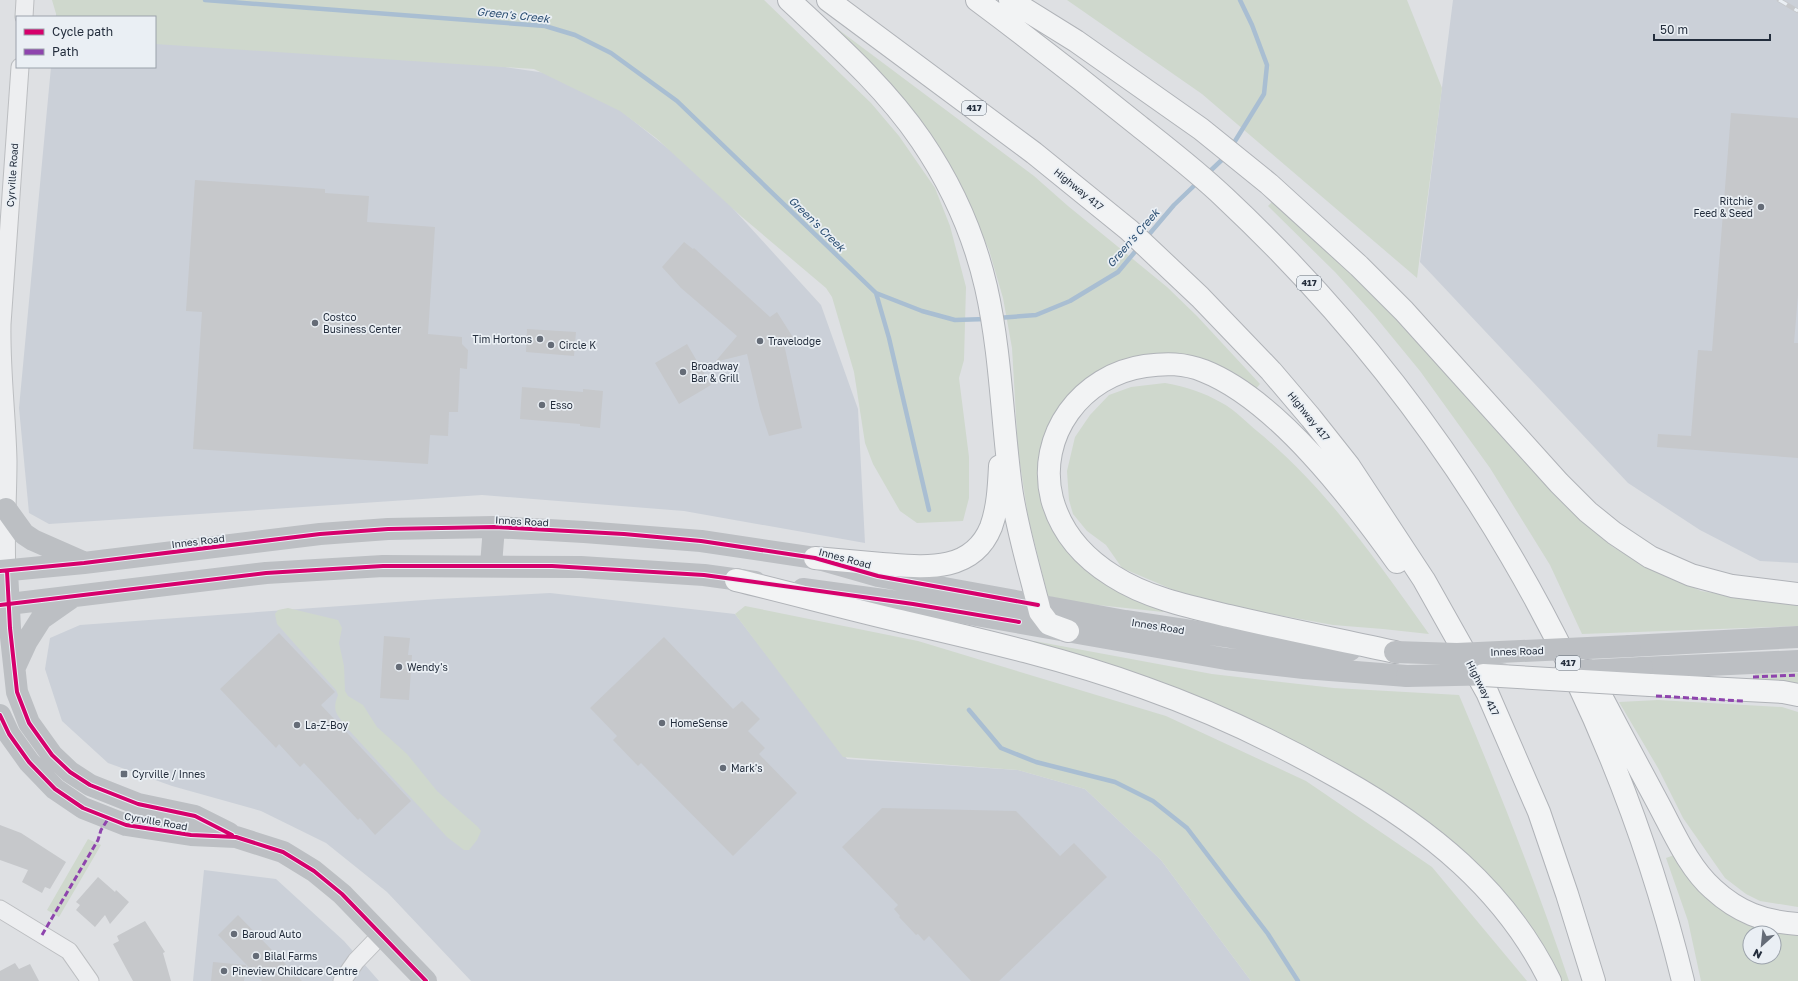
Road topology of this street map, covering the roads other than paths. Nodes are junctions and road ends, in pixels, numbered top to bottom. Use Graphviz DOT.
graph roads {
  1 [pos="25,0"];
  2 [pos="790,0"];
  3 [pos="828,0"];
  4 [pos="977,0"];
  5 [pos="1010,0"];
  6 [pos="24,16"];
  7 [pos="20,68"];
  8 [pos="1,358"];
  9 [pos="1388,376"];
  10 [pos="1002,405"];
  11 [pos="6,509"];
  12 [pos="494,527"];
  13 [pos="815,558"];
  14 [pos="84,563"];
  15 [pos="491,565"];
  16 [pos="4,571"];
  17 [pos="736,580"];
  18 [pos="1798,594"];
  19 [pos="72,597"];
  20 [pos="5,604"];
  21 [pos="1038,606"];
  22 [pos="1068,632"];
  23 [pos="1798,637"];
  24 [pos="1395,652"];
  25 [pos="1798,661"];
  26 [pos="14,669"];
  27 [pos="1483,675"];
  28 [pos="1646,677"];
  29 [pos="1798,695"];
  30 [pos="0,714"];
  31 [pos="1539,812"];
  32 [pos="236,837"];
  33 [pos="0,909"];
  34 [pos="1798,924"];
  35 [pos="381,935"];
  36 [pos="90,981"];
  37 [pos="342,981"];
  38 [pos="426,981"];
  39 [pos="1550,981"];
  40 [pos="1594,981"];
  41 [pos="1684,981"];
  1 -- 6 [label="street"];
  2 -- 10 [label="highway"];
  3 -- 31 [label="highway, Highway 417 / 417"];
  4 -- 9 [label="highway, 417"];
  5 -- 18 [label="highway"];
  7 -- 8 [label="street, Cyrville Road"];
  8 -- 11 [label="street, Cyrville Road"];
  9 -- 34 [label="highway"];
  9 -- 41 [label="highway, 417"];
  10 -- 13 [label="highway"];
  10 -- 21 [label="highway"];
  11 -- 14 [label="main road"];
  11 -- 16 [label="street, Cyrville Road"];
  12 -- 13 [label="main road, Innes Road"];
  12 -- 14 [label="main road, Innes Road"];
  12 -- 15 [label="main road"];
  13 -- 21 [label="main road, Innes Road"];
  14 -- 16 [label="main road, Innes Road"];
  15 -- 17 [label="main road, Innes Road"];
  15 -- 19 [label="main road, Innes Road"];
  16 -- 20 [label="main road, Cyrville Road"];
  17 -- 22 [label="main road, Innes Road"];
  17 -- 39 [label="highway"];
  19 -- 20 [label="main road, Innes Road"];
  19 -- 26 [label="main road"];
  20 -- 26 [label="main road, Cyrville Road"];
  21 -- 22 [label="highway"];
  21 -- 24 [label="main road, Innes Road"];
  22 -- 27 [label="main road, Innes Road, bridge"];
  23 -- 24 [label="main road, Innes Road, bridge"];
  24 -- 31 [label="highway"];
  25 -- 28 [label="main road"];
  26 -- 32 [label="main road, Cyrville Road"];
  27 -- 28 [label="highway, bridge"];
  28 -- 29 [label="highway"];
  30 -- 32 [label="main road, Cyrville Road"];
  31 -- 40 [label="highway, Highway 417 / 417"];
  32 -- 35 [label="main road, Cyrville Road"];
  33 -- 36 [label="street"];
  35 -- 37 [label="street"];
  35 -- 38 [label="main road, Cyrville Road"];
}
